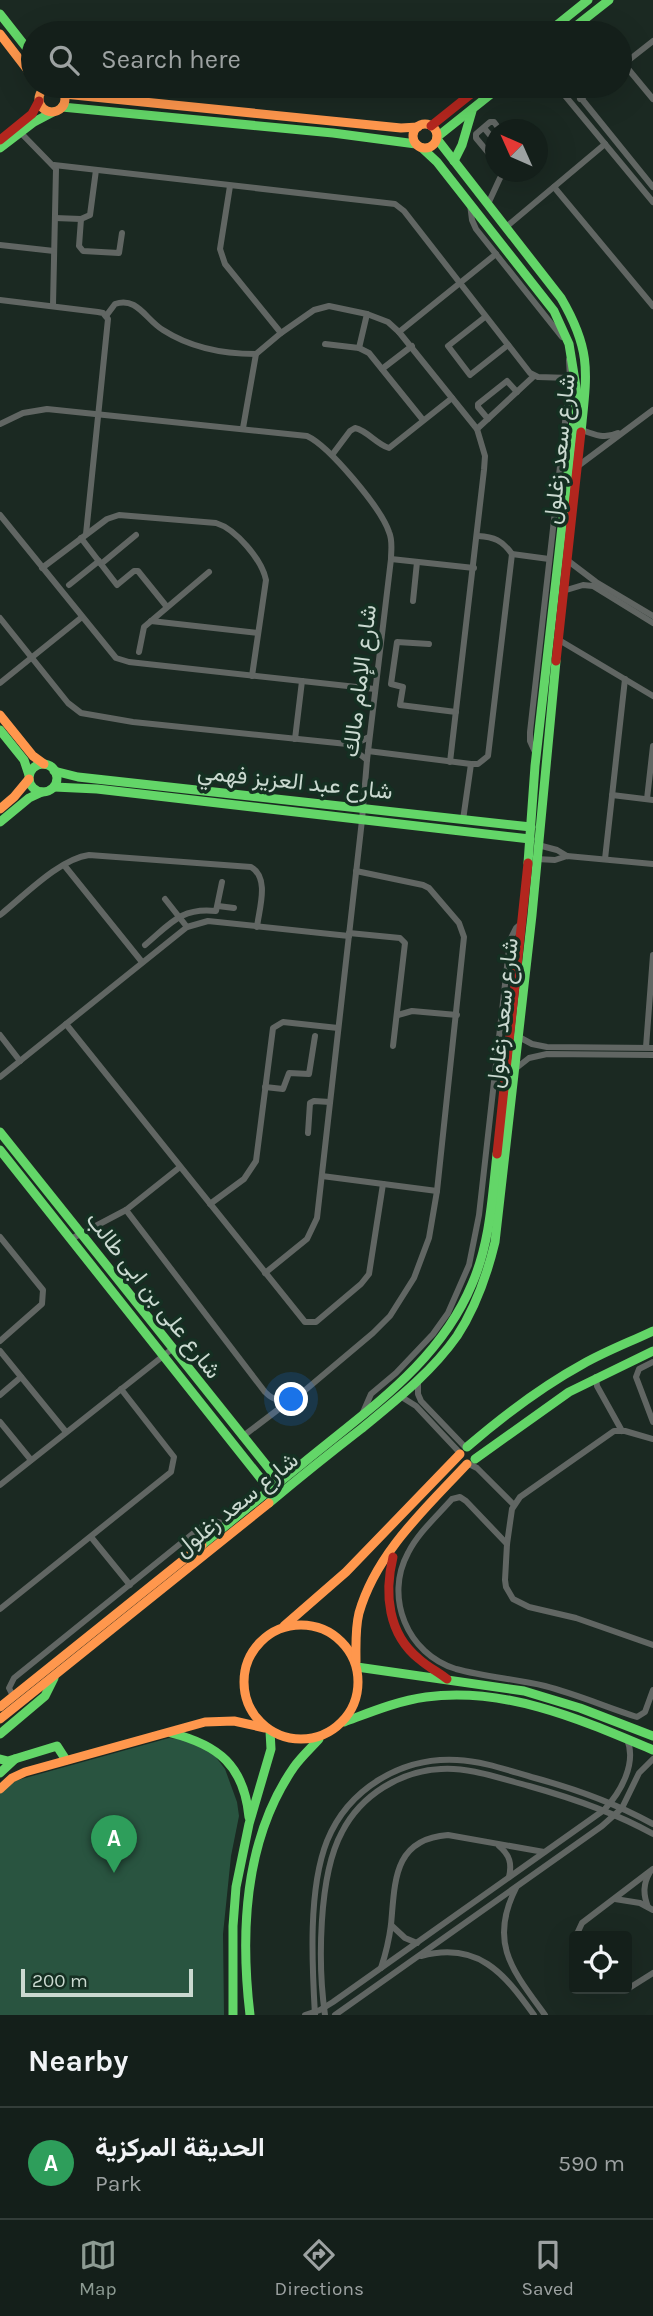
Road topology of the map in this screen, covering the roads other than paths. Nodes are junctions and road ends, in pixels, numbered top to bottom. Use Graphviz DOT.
graph roads {
  1 [pos="588,0"];
  2 [pos="609,0"];
  3 [pos="0,14"];
  4 [pos="562,21"];
  5 [pos="582,21"];
  6 [pos="0,34"];
  7 [pos="21,41"];
  8 [pos="653,41"];
  9 [pos="632,58"];
  10 [pos="21,61"];
  11 [pos="632,77"];
  12 [pos="37,98"];
  13 [pos="40,98"];
  14 [pos="61,98"];
  15 [pos="138,98"];
  16 [pos="466,98"];
  17 [pos="486,98"];
  18 [pos="567,98"];
  19 [pos="581,99"];
  20 [pos="653,99"];
  21 [pos="573,105"];
  22 [pos="62,107"];
  23 [pos="473,108"];
  24 [pos="53,112"];
  25 [pos="448,112"];
  26 [pos="34,117"];
  27 [pos="456,121"];
  28 [pos="431,126"];
  29 [pos="418,127"];
  30 [pos="397,128"];
  31 [pos="484,128"];
  32 [pos="20,132"];
  33 [pos="437,138"];
  34 [pos="0,140"];
  35 [pos="394,140"];
  36 [pos="605,144"];
  37 [pos="419,146"];
  38 [pos="0,148"];
  39 [pos="485,149"];
  40 [pos="454,161"];
  41 [pos="54,165"];
  42 [pos="637,168"];
  43 [pos="96,170"];
  44 [pos="630,174"];
  45 [pos="500,182"];
  46 [pos="230,186"];
  47 [pos="554,187"];
  48 [pos="653,187"];
  49 [pos="653,202"];
  50 [pos="469,203"];
  51 [pos="488,204"];
  52 [pos="55,218"];
  53 [pos="81,219"];
  54 [pos="506,227"];
  55 [pos="122,233"];
  56 [pos="0,245"];
  57 [pos="54,251"];
  58 [pos="496,254"];
  59 [pos="459,284"];
  60 [pos="0,300"];
  61 [pos="53,305"];
  62 [pos="653,306"];
  63 [pos="367,314"];
  64 [pos="106,316"];
  65 [pos="485,317"];
  66 [pos="399,332"];
  67 [pos="281,333"];
  68 [pos="325,344"];
  69 [pos="508,345"];
  70 [pos="412,346"];
  71 [pos="359,348"];
  72 [pos="256,354"];
  73 [pos="382,369"];
  74 [pos="534,376"];
  75 [pos="569,378"];
  76 [pos="517,392"];
  77 [pos="452,398"];
  78 [pos="653,408"];
  79 [pos="98,413"];
  80 [pos="488,419"];
  81 [pos="423,421"];
  82 [pos="0,424"];
  83 [pos="243,428"];
  84 [pos="477,429"];
  85 [pos="582,429"];
  86 [pos="332,455"];
  87 [pos="578,466"];
  88 [pos="568,514"];
  89 [pos="0,515"];
  90 [pos="136,535"];
  91 [pos="84,536"];
  92 [pos="478,536"];
  93 [pos="512,554"];
  94 [pos="391,559"];
  95 [pos="549,559"];
  96 [pos="567,560"];
  97 [pos="100,562"];
  98 [pos="417,562"];
  99 [pos="42,568"];
  100 [pos="474,568"];
  101 [pos="209,572"];
  102 [pos="69,585"];
  103 [pos="563,591"];
  104 [pos="413,601"];
  105 [pos="167,607"];
  106 [pos="652,613"];
  107 [pos="82,617"];
  108 [pos="0,618"];
  109 [pos="151,621"];
  110 [pos="653,623"];
  111 [pos="258,633"];
  112 [pos="559,640"];
  113 [pos="429,644"];
  114 [pos="139,652"];
  115 [pos="32,657"];
  116 [pos="252,676"];
  117 [pos="625,679"];
  118 [pos="302,681"];
  119 [pos="0,683"];
  120 [pos="375,689"];
  121 [pos="653,696"];
  122 [pos="456,712"];
  123 [pos="0,715"];
  124 [pos="0,730"];
  125 [pos="369,737"];
  126 [pos="295,739"];
  127 [pos="347,744"];
  128 [pos="653,746"];
  129 [pos="22,751"];
  130 [pos="368,751"];
  131 [pos="536,753"];
  132 [pos="367,760"];
  133 [pos="450,762"];
  134 [pos="471,764"];
  135 [pos="50,768"];
  136 [pos="29,777"];
  137 [pos="78,777"];
  138 [pos="54,786"];
  139 [pos="78,788"];
  140 [pos="43,792"];
  141 [pos="16,794"];
  142 [pos="612,795"];
  143 [pos="650,800"];
  144 [pos="23,803"];
  145 [pos="363,808"];
  146 [pos="0,809"];
  147 [pos="362,820"];
  148 [pos="463,820"];
  149 [pos="0,822"];
  150 [pos="500,824"];
  151 [pos="531,827"];
  152 [pos="499,836"];
  153 [pos="534,842"];
  154 [pos="567,856"];
  155 [pos="537,859"];
  156 [pos="605,859"];
  157 [pos="653,864"];
  158 [pos="64,865"];
  159 [pos="356,871"];
  160 [pos="222,882"];
  161 [pos="165,900"];
  162 [pos="219,906"];
  163 [pos="234,908"];
  164 [pos="0,915"];
  165 [pos="179,917"];
  166 [pos="526,917"];
  167 [pos="187,927"];
  168 [pos="257,927"];
  169 [pos="349,934"];
  170 [pos="145,945"];
  171 [pos="653,954"];
  172 [pos="142,962"];
  173 [pos="652,989"];
  174 [pos="399,1000"];
  175 [pos="412,1011"];
  176 [pos="398,1015"];
  177 [pos="457,1015"];
  178 [pos="66,1024"];
  179 [pos="338,1028"];
  180 [pos="0,1035"];
  181 [pos="315,1036"];
  182 [pos="519,1037"];
  183 [pos="393,1046"];
  184 [pos="650,1047"];
  185 [pos="653,1055"];
  186 [pos="19,1061"];
  187 [pos="515,1069"];
  188 [pos="0,1077"];
  189 [pos="265,1087"];
  190 [pos="330,1102"];
  191 [pos="0,1132"];
  192 [pos="308,1133"];
  193 [pos="503,1143"];
  194 [pos="0,1150"];
  195 [pos="180,1167"];
  196 [pos="322,1176"];
  197 [pos="383,1184"];
  198 [pos="437,1191"];
  199 [pos="210,1204"];
  200 [pos="126,1210"];
  201 [pos="81,1234"];
  202 [pos="0,1237"];
  203 [pos="71,1239"];
  204 [pos="265,1273"];
  205 [pos="653,1331"];
  206 [pos="0,1341"];
  207 [pos="172,1349"];
  208 [pos="0,1351"];
  209 [pos="653,1351"];
  210 [pos="163,1356"];
  211 [pos="653,1362"];
  212 [pos="583,1364"];
  213 [pos="21,1377"];
  214 [pos="418,1380"];
  215 [pos="593,1382"];
  216 [pos="121,1389"];
  217 [pos="0,1395"];
  218 [pos="400,1396"];
  219 [pos="289,1401"];
  220 [pos="419,1403"];
  221 [pos="360,1418"];
  222 [pos="0,1422"];
  223 [pos="653,1422"];
  224 [pos="622,1431"];
  225 [pos="66,1433"];
  226 [pos="242,1437"];
  227 [pos="653,1439"];
  228 [pos="463,1450"];
  229 [pos="31,1460"];
  230 [pos="261,1461"];
  231 [pos="473,1463"];
  232 [pos="252,1468"];
  233 [pos="279,1481"];
  234 [pos="0,1485"];
  235 [pos="269,1489"];
  236 [pos="514,1506"];
  237 [pos="225,1524"];
  238 [pos="91,1537"];
  239 [pos="397,1542"];
  240 [pos="507,1544"];
  241 [pos="130,1585"];
  242 [pos="154,1588"];
  243 [pos="0,1609"];
  244 [pos="279,1629"];
  245 [pos="653,1645"];
  246 [pos="356,1665"];
  247 [pos="55,1675"];
  248 [pos="426,1678"];
  249 [pos="448,1680"];
  250 [pos="653,1690"];
  251 [pos="427,1695"];
  252 [pos="13,1696"];
  253 [pos="0,1707"];
  254 [pos="0,1719"];
  255 [pos="342,1723"];
  256 [pos="269,1730"];
  257 [pos="170,1732"];
  258 [pos="0,1734"];
  259 [pos="324,1735"];
  260 [pos="653,1736"];
  261 [pos="627,1739"];
  262 [pos="653,1750"];
  263 [pos="16,1758"];
  264 [pos="0,1759"];
  265 [pos="653,1759"];
  266 [pos="66,1760"];
  267 [pos="479,1763"];
  268 [pos="0,1773"];
  269 [pos="477,1773"];
  270 [pos="0,1789"];
  271 [pos="610,1803"];
  272 [pos="622,1808"];
  273 [pos="604,1810"];
  274 [pos="616,1815"];
  275 [pos="249,1824"];
  276 [pos="653,1824"];
  277 [pos="334,1826"];
  278 [pos="342,1831"];
  279 [pos="653,1834"];
  280 [pos="497,1844"];
  281 [pos="544,1852"];
  282 [pos="652,1870"];
  283 [pos="509,1877"];
  284 [pos="517,1886"];
  285 [pos="484,1895"];
  286 [pos="614,1898"];
  287 [pos="490,1905"];
  288 [pos="651,1908"];
  289 [pos="391,1925"];
  290 [pos="578,1931"];
  291 [pos="417,1943"];
  292 [pos="416,1958"];
  293 [pos="381,1968"];
  294 [pos="653,1973"];
  295 [pos="649,1980"];
  296 [pos="632,1987"];
  297 [pos="325,2011"];
  298 [pos="315,2014"];
  299 [pos="233,2015"];
  300 [pos="250,2015"];
  301 [pos="305,2015"];
  302 [pos="334,2015"];
  303 [pos="534,2015"];
  304 [pos="545,2015"];
  1 -- 4 [label="street"];
  2 -- 5 [label="street"];
  3 -- 7 [label="street"];
  6 -- 10 [label="street"];
  8 -- 9 [label="street"];
  11 -- 20 [label="street"];
  12 -- 26 [label="street"];
  13 -- 24 [label="street"];
  14 -- 22 [label="street"];
  15 -- 30 [label="street"];
  16 -- 25 [label="street"];
  17 -- 23 [label="street"];
  18 -- 21 [label="street"];
  19 -- 21 [label="street"];
  19 -- 42 [label="street"];
  21 -- 36 [label="street"];
  22 -- 24 [label="street"];
  22 -- 35 [label="street"];
  23 -- 27 [label="street"];
  23 -- 40 [label="street"];
  24 -- 26 [label="street"];
  25 -- 27 [label="street"];
  25 -- 28 [label="street"];
  26 -- 32 [label="street"];
  26 -- 34 [label="street"];
  27 -- 33 [label="street"];
  28 -- 29 [label="street"];
  28 -- 33 [label="street"];
  29 -- 30 [label="street"];
  29 -- 37 [label="street"];
  30 -- 35 [label="street"];
  31 -- 39 [label="street"];
  32 -- 38 [label="street"];
  32 -- 41 [label="street"];
  33 -- 37 [label="street"];
  33 -- 40 [label="street, شارع سعد زغلول"];
  35 -- 37 [label="street"];
  36 -- 44 [label="street"];
  36 -- 47 [label="street"];
  37 -- 50 [label="street, شارع سعد زغلول"];
  40 -- 51 [label="street, شارع سعد زغلول"];
  41 -- 43 [label="street"];
  41 -- 52 [label="street"];
  42 -- 44 [label="street"];
  42 -- 48 [label="street"];
  43 -- 46 [label="street"];
  43 -- 53 [label="street"];
  44 -- 49 [label="street"];
  45 -- 51 [label="street"];
  46 -- 59 [label="street"];
  46 -- 67 [label="street"];
  47 -- 54 [label="street"];
  47 -- 62 [label="street"];
  50 -- 58 [label="street"];
  50 -- 88 [label="street, شارع سعد زغلول"];
  51 -- 54 [label="street, شارع سعد زغلول"];
  52 -- 53 [label="street"];
  52 -- 57 [label="street"];
  53 -- 55 [label="street"];
  54 -- 85 [label="street, شارع سعد زغلول"];
  56 -- 57 [label="street"];
  57 -- 61 [label="street"];
  58 -- 59 [label="street"];
  58 -- 75 [label="street"];
  59 -- 65 [label="street"];
  59 -- 66 [label="street"];
  60 -- 61 [label="street"];
  61 -- 64 [label="street"];
  63 -- 66 [label="street"];
  63 -- 67 [label="street"];
  63 -- 71 [label="street"];
  64 -- 72 [label="street"];
  64 -- 79 [label="street"];
  65 -- 69 [label="street"];
  65 -- 69 [label="street"];
  66 -- 70 [label="street"];
  67 -- 72 [label="street"];
  68 -- 71 [label="street"];
  69 -- 74 [label="street"];
  70 -- 73 [label="street"];
  70 -- 77 [label="street"];
  71 -- 73 [label="street"];
  72 -- 83 [label="street"];
  73 -- 81 [label="street"];
  74 -- 75 [label="street"];
  74 -- 76 [label="street"];
  75 -- 95 [label="street"];
  76 -- 80 [label="street"];
  76 -- 80 [label="street"];
  77 -- 81 [label="street"];
  77 -- 84 [label="street"];
  78 -- 85 [label="street"];
  78 -- 87 [label="street"];
  79 -- 82 [label="street, شارع الإمام مالك"];
  79 -- 83 [label="street, شارع الإمام مالك"];
  79 -- 91 [label="street"];
  80 -- 84 [label="street"];
  81 -- 86 [label="street"];
  83 -- 86 [label="street, شارع الإمام مالك"];
  84 -- 92 [label="street"];
  85 -- 87 [label="street, شارع سعد زغلول"];
  86 -- 94 [label="street, شارع الإمام مالك"];
  87 -- 88 [label="street, شارع سعد زغلول"];
  88 -- 96 [label="street, شارع سعد زغلول"];
  88 -- 131 [label="street, شارع سعد زغلول"];
  89 -- 99 [label="street"];
  90 -- 97 [label="street"];
  91 -- 97 [label="street"];
  91 -- 99 [label="street"];
  91 -- 111 [label="street"];
  92 -- 93 [label="street"];
  92 -- 100 [label="street"];
  93 -- 95 [label="street"];
  93 -- 134 [label="street"];
  94 -- 98 [label="street"];
  94 -- 120 [label="street, شارع الإمام مالك"];
  95 -- 131 [label="street"];
  96 -- 103 [label="street, شارع سعد زغلول"];
  96 -- 106 [label="street"];
  97 -- 102 [label="street"];
  97 -- 105 [label="street"];
  98 -- 100 [label="street"];
  98 -- 104 [label="street"];
  99 -- 107 [label="street"];
  100 -- 122 [label="street"];
  101 -- 105 [label="street"];
  103 -- 110 [label="street"];
  103 -- 112 [label="street, شارع سعد زغلول"];
  105 -- 109 [label="street"];
  107 -- 115 [label="street"];
  107 -- 116 [label="street"];
  108 -- 115 [label="street"];
  109 -- 111 [label="street"];
  109 -- 114 [label="street"];
  111 -- 116 [label="street"];
  112 -- 117 [label="street"];
  112 -- 153 [label="street, شارع سعد زغلول"];
  113 -- 122 [label="street"];
  115 -- 119 [label="street"];
  115 -- 126 [label="street"];
  116 -- 118 [label="street"];
  117 -- 121 [label="street"];
  117 -- 142 [label="street"];
  118 -- 120 [label="street"];
  118 -- 126 [label="street"];
  120 -- 125 [label="street, شارع الإمام مالك"];
  122 -- 133 [label="street"];
  123 -- 129 [label="street"];
  124 -- 129 [label="street"];
  125 -- 127 [label="street"];
  125 -- 130 [label="street, شارع الإمام مالك"];
  126 -- 127 [label="street"];
  127 -- 132 [label="street"];
  128 -- 143 [label="street"];
  129 -- 135 [label="street"];
  129 -- 136 [label="street"];
  130 -- 132 [label="street, شارع الإمام مالك"];
  130 -- 133 [label="street"];
  131 -- 151 [label="street, شارع سعد زغلول"];
  132 -- 145 [label="street, شارع الإمام مالك"];
  133 -- 134 [label="street"];
  134 -- 148 [label="street"];
  135 -- 136 [label="street"];
  135 -- 137 [label="street, شارع عبد العزيز فهمي"];
  135 -- 138 [label="street"];
  136 -- 140 [label="street"];
  136 -- 141 [label="street"];
  137 -- 139 [label="street"];
  137 -- 145 [label="street, شارع عبد العزيز فهمي"];
  138 -- 139 [label="street, شارع عبد العزيز فهمي"];
  138 -- 140 [label="street"];
  139 -- 147 [label="street, شارع عبد العزيز فهمي"];
  140 -- 144 [label="street"];
  141 -- 144 [label="street"];
  141 -- 146 [label="street"];
  142 -- 143 [label="street"];
  142 -- 156 [label="street"];
  144 -- 149 [label="street"];
  145 -- 147 [label="street, شارع الإمام مالك"];
  145 -- 148 [label="street, شارع عبد العزيز فهمي"];
  147 -- 152 [label="street, شارع عبد العزيز فهمي"];
  147 -- 159 [label="street, شارع الإمام مالك"];
  148 -- 150 [label="street, شارع عبد العزيز فهمي"];
  150 -- 151 [label="street, شارع عبد العزيز فهمي"];
  150 -- 152 [label="street"];
  151 -- 153 [label="street, شارع سعد زغلول"];
  152 -- 153 [label="street, شارع عبد العزيز فهمي"];
  153 -- 154 [label="street"];
  153 -- 155 [label="street, شارع سعد زغلول"];
  153 -- 166 [label="street, شارع سعد زغلول"];
  154 -- 155 [label="street"];
  154 -- 156 [label="street"];
  155 -- 166 [label="street, شارع سعد زغلول"];
  156 -- 157 [label="street"];
  158 -- 164 [label="street"];
  158 -- 168 [label="street"];
  158 -- 172 [label="street"];
  159 -- 169 [label="street, شارع الإمام مالك"];
  159 -- 177 [label="street"];
  160 -- 162 [label="street"];
  161 -- 165 [label="street"];
  162 -- 163 [label="street"];
  162 -- 165 [label="street"];
  165 -- 167 [label="street"];
  165 -- 170 [label="street"];
  166 -- 182 [label="street, شارع سعد زغلول"];
  166 -- 193 [label="street, شارع سعد زغلول"];
  166 -- 221 [label="street"];
  167 -- 168 [label="street"];
  167 -- 172 [label="street"];
  168 -- 169 [label="street"];
  169 -- 174 [label="street"];
  169 -- 179 [label="street, شارع الإمام مالك"];
  171 -- 173 [label="street"];
  172 -- 178 [label="street"];
  173 -- 184 [label="street"];
  174 -- 175 [label="street"];
  174 -- 176 [label="street"];
  175 -- 176 [label="street"];
  175 -- 177 [label="street"];
  176 -- 183 [label="street"];
  177 -- 198 [label="street"];
  178 -- 186 [label="street"];
  178 -- 195 [label="street"];
  179 -- 189 [label="street"];
  179 -- 190 [label="street, شارع الإمام مالك"];
  180 -- 186 [label="street"];
  181 -- 189 [label="street"];
  182 -- 184 [label="street"];
  182 -- 187 [label="street, شارع سعد زغلول"];
  185 -- 187 [label="street"];
  186 -- 188 [label="street"];
  187 -- 193 [label="street, شارع سعد زغلول"];
  189 -- 199 [label="street"];
  190 -- 192 [label="street"];
  190 -- 196 [label="street, شارع الإمام مالك"];
  191 -- 201 [label="street, شارع على بن ابى طالب"];
  193 -- 214 [label="street, شارع سعد زغلول"];
  193 -- 221 [label="street, شارع سعد زغلول"];
  194 -- 203 [label="street, شارع على بن ابى طالب"];
  195 -- 199 [label="street"];
  195 -- 200 [label="street"];
  196 -- 197 [label="street"];
  196 -- 204 [label="street, شارع الإمام مالك"];
  197 -- 198 [label="street"];
  197 -- 204 [label="street"];
  198 -- 219 [label="street"];
  199 -- 204 [label="street"];
  200 -- 201 [label="street"];
  200 -- 219 [label="street"];
  201 -- 203 [label="street"];
  201 -- 207 [label="street, شارع على بن ابى طالب"];
  202 -- 206 [label="street"];
  203 -- 210 [label="street, شارع على بن ابى طالب"];
  205 -- 212 [label="street"];
  207 -- 210 [label="street"];
  207 -- 226 [label="street, شارع على بن ابى طالب"];
  208 -- 213 [label="street"];
  209 -- 215 [label="street"];
  210 -- 216 [label="street"];
  210 -- 232 [label="street, شارع على بن ابى طالب"];
  211 -- 223 [label="street"];
  212 -- 215 [label="street"];
  212 -- 228 [label="street"];
  213 -- 217 [label="street"];
  213 -- 225 [label="street"];
  214 -- 218 [label="street, شارع سعد زغلول"];
  214 -- 220 [label="street"];
  215 -- 224 [label="street"];
  215 -- 231 [label="street"];
  216 -- 225 [label="street"];
  216 -- 238 [label="street"];
  218 -- 220 [label="street"];
  218 -- 242 [label="street, شارع سعد زغلول"];
  219 -- 226 [label="street"];
  220 -- 228 [label="street"];
  221 -- 233 [label="street, شارع سعد زغلول"];
  222 -- 229 [label="street"];
  224 -- 227 [label="street"];
  224 -- 236 [label="street"];
  225 -- 229 [label="street"];
  226 -- 230 [label="street, شارع على بن ابى طالب"];
  228 -- 231 [label="street"];
  228 -- 231 [label="street"];
  228 -- 244 [label="street"];
  229 -- 234 [label="street"];
  230 -- 232 [label="street"];
  230 -- 233 [label="street, شارع على بن ابى طالب"];
  231 -- 236 [label="street"];
  231 -- 239 [label="street"];
  232 -- 235 [label="street, شارع على بن ابى طالب"];
  233 -- 235 [label="street, شارع سعد زغلول"];
  235 -- 237 [label="street, شارع سعد زغلول"];
  236 -- 240 [label="street"];
  237 -- 241 [label="street"];
  237 -- 242 [label="street, شارع سعد زغلول"];
  238 -- 241 [label="street"];
  238 -- 243 [label="street"];
  239 -- 246 [label="street"];
  239 -- 249 [label="street"];
  240 -- 245 [label="street"];
  240 -- 250 [label="street"];
  241 -- 252 [label="street"];
  242 -- 247 [label="street, شارع سعد زغلول"];
  242 -- 252 [label="street, شارع سعد زغلول"];
  244 -- 246 [label="street"];
  244 -- 256 [label="street"];
  246 -- 248 [label="street"];
  246 -- 255 [label="street"];
  247 -- 254 [label="street, شارع سعد زغلول"];
  247 -- 258 [label="street"];
  248 -- 249 [label="street"];
  248 -- 251 [label="street"];
  249 -- 260 [label="street"];
  251 -- 255 [label="street"];
  251 -- 261 [label="street"];
  252 -- 253 [label="street, شارع سعد زغلول"];
  255 -- 259 [label="street"];
  256 -- 257 [label="street"];
  256 -- 259 [label="street"];
  256 -- 275 [label="street"];
  257 -- 266 [label="street"];
  257 -- 275 [label="street"];
  259 -- 300 [label="street"];
  261 -- 262 [label="street"];
  261 -- 271 [label="street"];
  263 -- 264 [label="street"];
  263 -- 266 [label="street"];
  263 -- 268 [label="street"];
  265 -- 272 [label="street"];
  266 -- 270 [label="street"];
  267 -- 269 [label="street"];
  267 -- 271 [label="street"];
  267 -- 277 [label="street"];
  269 -- 273 [label="street"];
  269 -- 278 [label="street"];
  271 -- 272 [label="street"];
  271 -- 273 [label="street"];
  272 -- 274 [label="street"];
  272 -- 276 [label="street"];
  273 -- 274 [label="street"];
  273 -- 281 [label="street"];
  274 -- 279 [label="street"];
  274 -- 284 [label="street"];
  275 -- 299 [label="street"];
  277 -- 278 [label="street"];
  277 -- 298 [label="street"];
  278 -- 297 [label="street"];
  280 -- 281 [label="street"];
  280 -- 283 [label="street"];
  280 -- 289 [label="street"];
  281 -- 283 [label="street"];
  282 -- 286 [label="street"];
  282 -- 288 [label="street"];
  283 -- 285 [label="street"];
  284 -- 287 [label="street"];
  284 -- 304 [label="street"];
  285 -- 287 [label="street"];
  285 -- 291 [label="street"];
  286 -- 288 [label="street"];
  286 -- 290 [label="street"];
  287 -- 292 [label="street"];
  289 -- 291 [label="street"];
  289 -- 293 [label="street"];
  291 -- 293 [label="street"];
  292 -- 302 [label="street"];
  292 -- 303 [label="street"];
  293 -- 297 [label="street"];
  294 -- 295 [label="street"];
  295 -- 296 [label="street"];
  297 -- 298 [label="street"];
  298 -- 301 [label="street"];
}
